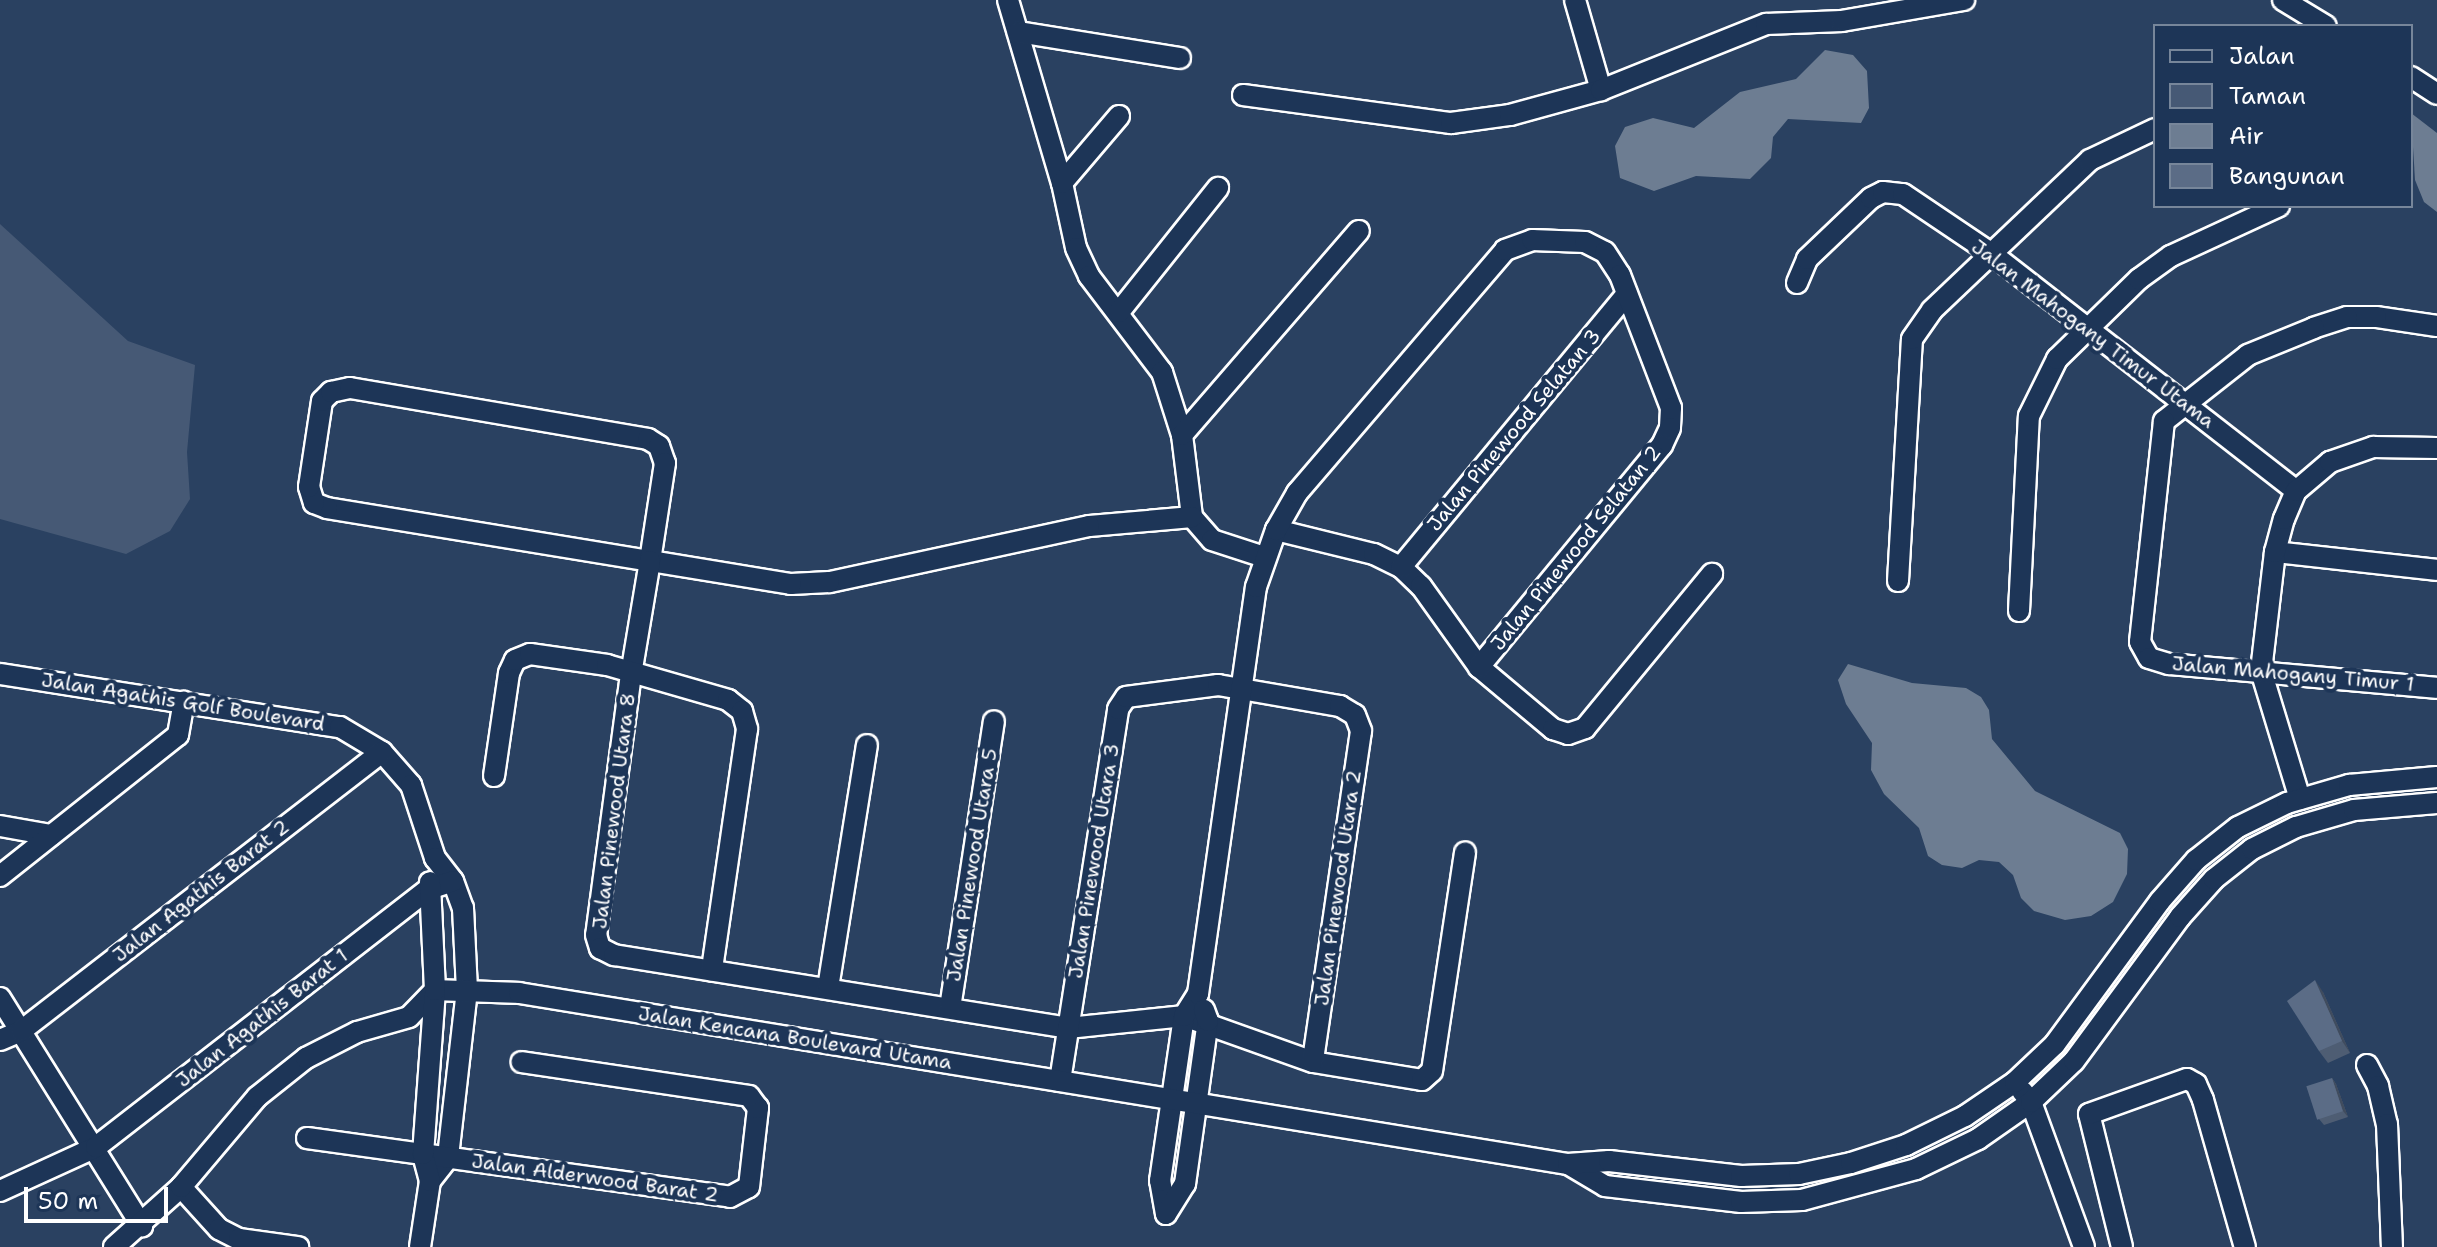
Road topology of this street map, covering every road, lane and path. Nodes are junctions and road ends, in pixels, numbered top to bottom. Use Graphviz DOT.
graph roads {
  1 [pos="1008,0"];
  2 [pos="1575,0"];
  3 [pos="1964,0"];
  4 [pos="2283,0"];
  5 [pos="2323,24"];
  6 [pos="1018,32"];
  7 [pos="1180,58"];
  8 [pos="2413,78"];
  9 [pos="1601,90"];
  10 [pos="2437,94"];
  11 [pos="1243,95"];
  12 [pos="1119,116"];
  13 [pos="2153,130"];
  14 [pos="1062,183"];
  15 [pos="1218,188"];
  16 [pos="2275,208"];
  17 [pos="1359,231"];
  18 [pos="1992,254"];
  19 [pos="1797,283"];
  20 [pos="1627,294"];
  21 [pos="1119,312"];
  22 [pos="2437,326"];
  23 [pos="2088,327"];
  24 [pos="2186,405"];
  25 [pos="1182,435"];
  26 [pos="2437,448"];
  27 [pos="2296,491"];
  28 [pos="1192,517"];
  29 [pos="1276,530"];
  30 [pos="2275,552"];
  31 [pos="1264,557"];
  32 [pos="650,561"];
  33 [pos="1401,567"];
  34 [pos="2437,570"];
  35 [pos="1712,574"];
  36 [pos="1898,581"];
  37 [pos="2019,611"];
  38 [pos="1479,667"];
  39 [pos="2261,671"];
  40 [pos="0,674"];
  41 [pos="631,674"];
  42 [pos="2437,688"];
  43 [pos="1241,689"];
  44 [pos="184,702"];
  45 [pos="994,721"];
  46 [pos="867,745"];
  47 [pos="382,752"];
  48 [pos="494,776"];
  49 [pos="2437,780"];
  50 [pos="2300,799"];
  51 [pos="2436,803"];
  52 [pos="0,826"];
  53 [pos="51,835"];
  54 [pos="1465,852"];
  55 [pos="435,858"];
  56 [pos="0,876"];
  57 [pos="453,881"];
  58 [pos="429,889"];
  59 [pos="712,970"];
  60 [pos="828,988"];
  61 [pos="435,990"];
  62 [pos="467,990"];
  63 [pos="1198,994"];
  64 [pos="0,998"];
  65 [pos="950,1008"];
  66 [pos="1184,1016"];
  67 [pos="1208,1021"];
  68 [pos="1068,1028"];
  69 [pos="21,1031"];
  70 [pos="0,1040"];
  71 [pos="522,1062"];
  72 [pos="1313,1062"];
  73 [pos="2367,1065"];
  74 [pos="1060,1081"];
  75 [pos="2015,1082"];
  76 [pos="1173,1097"];
  77 [pos="1197,1101"];
  78 [pos="2031,1102"];
  79 [pos="307,1138"];
  80 [pos="96,1147"];
  81 [pos="423,1154"];
  82 [pos="448,1158"];
  83 [pos="1568,1164"];
  84 [pos="430,1181"];
  85 [pos="181,1187"];
  86 [pos="0,1191"];
  87 [pos="142,1226"];
  88 [pos="114,1247"];
  89 [pos="298,1247"];
  90 [pos="420,1247"];
  91 [pos="2084,1247"];
  92 [pos="2122,1247"];
  93 [pos="2245,1247"];
  94 [pos="2392,1247"];
  1 -- 6 [label="street"];
  2 -- 9 [label="street"];
  3 -- 9 [label="street"];
  4 -- 5 [label="street"];
  6 -- 7 [label="street"];
  6 -- 14 [label="street"];
  8 -- 10 [label="street"];
  9 -- 11 [label="street"];
  12 -- 14 [label="street"];
  13 -- 18 [label="street"];
  14 -- 21 [label="street"];
  15 -- 21 [label="street"];
  16 -- 23 [label="street"];
  17 -- 25 [label="street"];
  18 -- 19 [label="street, Jalan Mahogany Timur Utama"];
  18 -- 23 [label="street, Jalan Mahogany Timur Utama"];
  18 -- 36 [label="street"];
  20 -- 29 [label="street"];
  20 -- 33 [label="street, Jalan Pinewood Selatan 3"];
  20 -- 38 [label="street, Jalan Pinewood Selatan 2"];
  21 -- 25 [label="street"];
  22 -- 24 [label="street"];
  23 -- 24 [label="street, Jalan Mahogany Timur Utama"];
  23 -- 37 [label="street"];
  24 -- 27 [label="street, Jalan Mahogany Timur Utama"];
  24 -- 39 [label="street, Jalan Mahogany Timur 1"];
  25 -- 28 [label="street"];
  26 -- 27 [label="street"];
  27 -- 30 [label="street"];
  28 -- 31 [label="street"];
  28 -- 32 [label="street"];
  29 -- 31 [label="street"];
  29 -- 33 [label="street"];
  30 -- 34 [label="street"];
  30 -- 39 [label="street"];
  31 -- 43 [label="street"];
  32 -- 32 [label="street, Jalan Pinewood Utara 8"];
  32 -- 41 [label="street, Jalan Pinewood Utara 8"];
  33 -- 38 [label="street"];
  35 -- 38 [label="street"];
  39 -- 42 [label="street, Jalan Mahogany Timur 1"];
  39 -- 50 [label="street"];
  40 -- 44 [label="street, Jalan Agathis Golf Boulevard"];
  41 -- 48 [label="street"];
  41 -- 59 [label="street"];
  41 -- 59 [label="street, Jalan Pinewood Utara 8"];
  43 -- 63 [label="street"];
  43 -- 68 [label="street, Jalan Pinewood Utara 3"];
  43 -- 72 [label="street, Jalan Pinewood Utara 2"];
  44 -- 47 [label="street, Jalan Agathis Golf Boulevard"];
  44 -- 53 [label="street"];
  45 -- 65 [label="street, Jalan Pinewood Utara 5"];
  46 -- 60 [label="street"];
  47 -- 55 [label="street, Jalan Agathis Golf Boulevard"];
  47 -- 69 [label="street, Jalan Agathis Barat 2"];
  49 -- 50 [label="street, Jalan Kencana Boulevard Utama"];
  49 -- 51 [label="street"];
  50 -- 75 [label="street, Jalan Kencana Boulevard Utama"];
  51 -- 78 [label="street, Jalan Kencana Boulevard Utama"];
  52 -- 53 [label="street"];
  53 -- 56 [label="street"];
  54 -- 72 [label="street"];
  55 -- 57 [label="street"];
  55 -- 58 [label="street"];
  57 -- 58 [label="street, Jalan Agathis Barat 1"];
  57 -- 62 [label="street"];
  58 -- 61 [label="street"];
  58 -- 80 [label="street, Jalan Agathis Barat 1"];
  59 -- 60 [label="street"];
  60 -- 65 [label="street"];
  61 -- 62 [label="street, Jalan Kencana Boulevard Utama"];
  61 -- 81 [label="street"];
  61 -- 85 [label="street"];
  62 -- 74 [label="street, Jalan Kencana Boulevard Utama"];
  62 -- 82 [label="street"];
  63 -- 66 [label="street"];
  63 -- 67 [label="street"];
  64 -- 69 [label="street"];
  65 -- 68 [label="street"];
  66 -- 67 [label="street"];
  66 -- 68 [label="street"];
  66 -- 76 [label="street"];
  67 -- 72 [label="street"];
  67 -- 77 [label="street"];
  68 -- 74 [label="street, Jalan Pinewood Utara 3"];
  69 -- 70 [label="street, Jalan Agathis Barat 2"];
  69 -- 80 [label="street"];
  71 -- 82 [label="street, Jalan Alderwood Barat 2"];
  73 -- 94 [label="street"];
  74 -- 76 [label="street, Jalan Kencana Boulevard Utama"];
  75 -- 78 [label="street"];
  75 -- 83 [label="street, Jalan Kencana Boulevard Utama"];
  76 -- 77 [label="street, Jalan Kencana Boulevard Utama"];
  76 -- 77 [label="street"];
  77 -- 83 [label="street, Jalan Kencana Boulevard Utama"];
  78 -- 83 [label="street, Jalan Kencana Boulevard Utama"];
  78 -- 91 [label="street"];
  79 -- 81 [label="street, Jalan Alderwood Barat 2"];
  80 -- 86 [label="street, Jalan Agathis Barat 1"];
  80 -- 87 [label="street"];
  81 -- 82 [label="street, Jalan Alderwood Barat 2"];
  81 -- 84 [label="street"];
  82 -- 84 [label="street"];
  84 -- 90 [label="street"];
  85 -- 87 [label="street"];
  85 -- 89 [label="street"];
  87 -- 88 [label="street"];
  92 -- 93 [label="street"];
}
